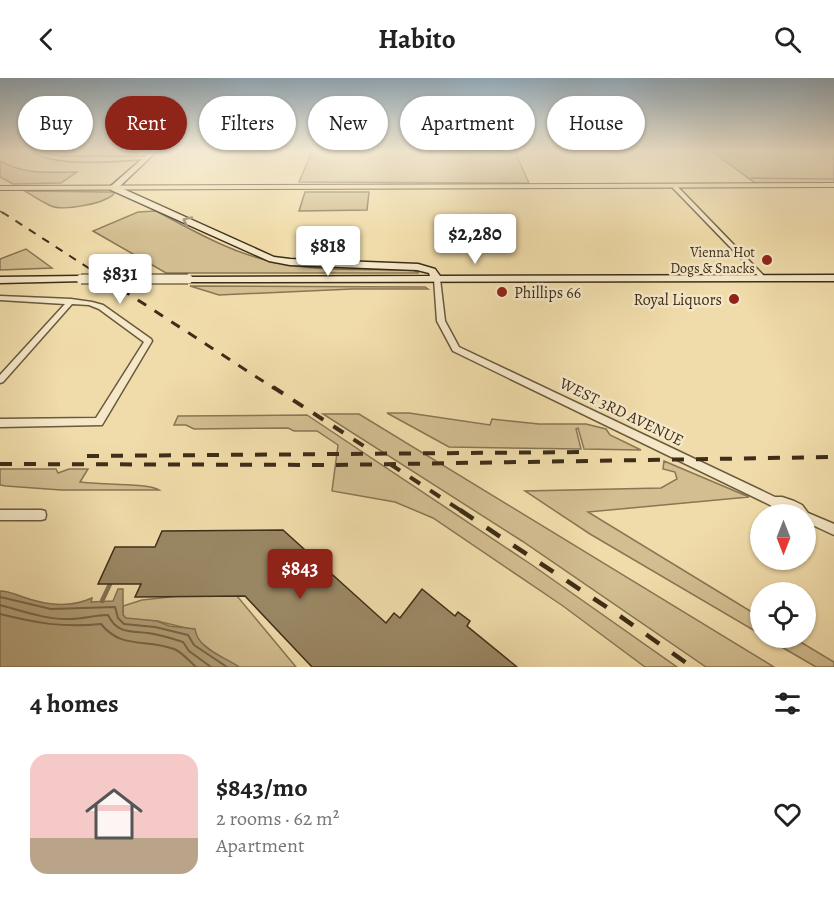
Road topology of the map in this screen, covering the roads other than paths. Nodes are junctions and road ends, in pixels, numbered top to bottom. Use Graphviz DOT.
graph roads {
  1 [pos="123,179"];
  2 [pos="834,187"];
  3 [pos="0,188"];
  4 [pos="114,188"];
  5 [pos="676,188"];
  6 [pos="763,278"];
  7 [pos="834,278"];
  8 [pos="437,279"];
  9 [pos="0,280"];
  10 [pos="0,298"];
  11 [pos="71,301"];
  12 [pos="0,380"];
  13 [pos="0,423"];
  14 [pos="774,501"];
  15 [pos="777,504"];
  16 [pos="789,504"];
  17 [pos="0,515"];
  18 [pos="41,515"];
  19 [pos="816,522"];
  20 [pos="834,530"];
  1 -- 4 [label="main road"];
  2 -- 5 [label="main road"];
  3 -- 4 [label="main road"];
  4 -- 5 [label="main road"];
  8 -- 4 [label="main road, one-way"];
  5 -- 6 [label="street"];
  6 -- 7 [label="main road"];
  6 -- 8 [label="main road"];
  8 -- 9 [label="main road, bridge"];
  8 -- 14 [label="street, WEST 3RD AVENUE"];
  10 -- 11 [label="street"];
  11 -- 12 [label="street"];
  11 -- 13 [label="street"];
  14 -- 15 [label="street"];
  14 -- 16 [label="street"];
  17 -- 18 [label="street"];
  19 -- 20 [label="street"];
}
